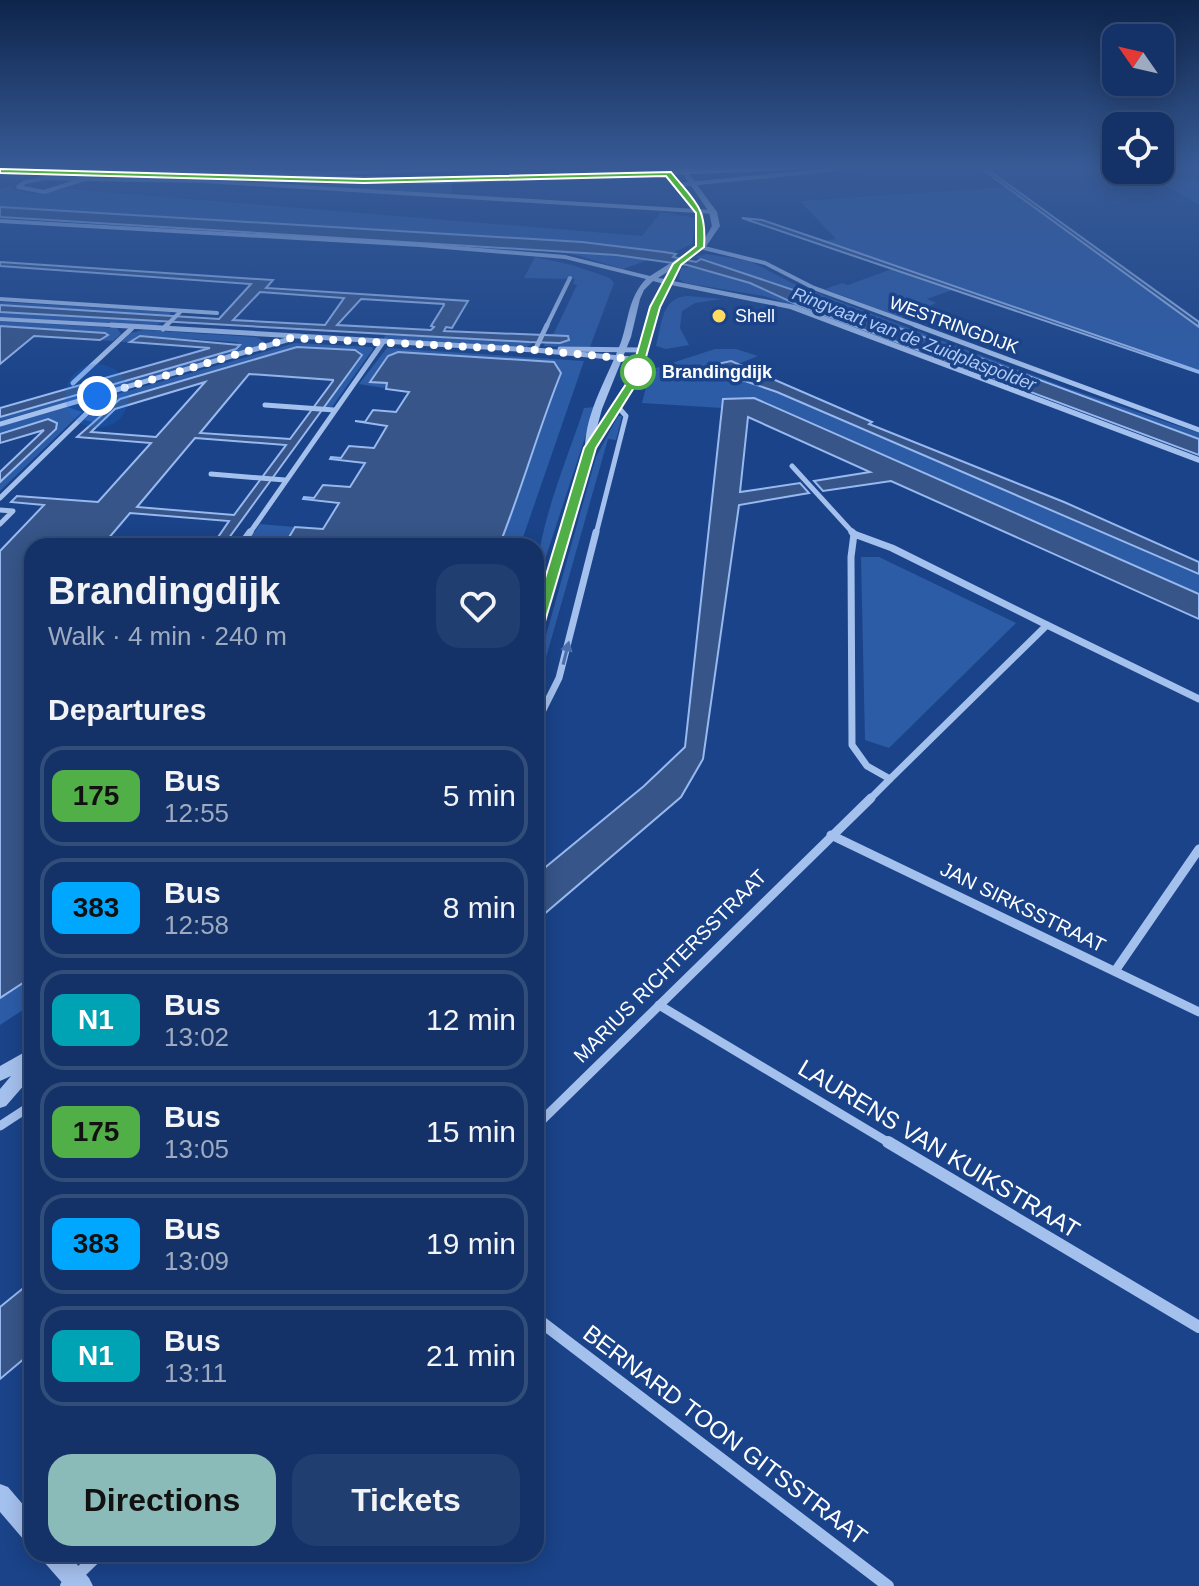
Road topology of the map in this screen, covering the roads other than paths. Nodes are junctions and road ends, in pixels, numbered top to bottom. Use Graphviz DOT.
graph roads {
  1 [pos="334,241"];
  2 [pos="700,241"];
  3 [pos="706,241"];
  4 [pos="700,247"];
  5 [pos="682,261"];
  6 [pos="584,262"];
  7 [pos="570,278"];
  8 [pos="653,279"];
  9 [pos="644,285"];
  10 [pos="666,285"];
  11 [pos="0,299"];
  12 [pos="179,313"];
  13 [pos="217,313"];
  14 [pos="0,319"];
  15 [pos="132,328"];
  16 [pos="164,328"];
  17 [pos="291,338"];
  18 [pos="383,342"];
  19 [pos="536,348"];
  20 [pos="621,354"];
  21 [pos="643,355"];
  22 [pos="73,383"];
  23 [pos="97,396"];
  24 [pos="265,405"];
  25 [pos="618,407"];
  26 [pos="331,410"];
  27 [pos="0,424"];
  28 [pos="1199,430"];
  29 [pos="590,448"];
  30 [pos="1199,460"];
  31 [pos="792,466"];
  32 [pos="211,474"];
  33 [pos="282,480"];
  34 [pos="1,496"];
  35 [pos="0,510"];
  36 [pos="0,524"];
  37 [pos="854,534"];
  38 [pos="245,538"];
  39 [pos="544,605"];
  40 [pos="1047,625"];
  41 [pos="1199,699"];
  42 [pos="544,708"];
  43 [pos="891,779"];
  44 [pos="831,835"];
  45 [pos="1199,849"];
  46 [pos="1115,971"];
  47 [pos="659,1005"];
  48 [pos="1199,1012"];
  49 [pos="24,1060"];
  50 [pos="24,1073"];
  51 [pos="0,1074"];
  52 [pos="0,1101"];
  53 [pos="24,1110"];
  54 [pos="544,1118"];
  55 [pos="0,1126"];
  56 [pos="544,1324"];
  57 [pos="1199,1327"];
  58 [pos="0,1495"];
  59 [pos="24,1523"];
  60 [pos="58,1562"];
  61 [pos="92,1562"];
  62 [pos="73,1583"];
  63 [pos="888,1586"];
  1 -- 6 [label="street"];
  2 -- 4 [label="street"];
  3 -- 4 [label="street"];
  4 -- 5 [label="street"];
  4 -- 28 [label="street, WESTRINGDIJK"];
  5 -- 8 [label="street"];
  5 -- 10 [label="street"];
  6 -- 8 [label="street"];
  6 -- 9 [label="street"];
  7 -- 19 [label="street"];
  8 -- 9 [label="street"];
  8 -- 10 [label="street"];
  9 -- 10 [label="street"];
  9 -- 20 [label="street"];
  10 -- 21 [label="street"];
  10 -- 30 [label="street"];
  11 -- 12 [label="street"];
  12 -- 13 [label="street"];
  12 -- 16 [label="street"];
  14 -- 15 [label="street"];
  15 -- 16 [label="street"];
  15 -- 22 [label="street"];
  16 -- 17 [label="street"];
  17 -- 18 [label="street"];
  17 -- 23 [label="street"];
  18 -- 19 [label="street"];
  18 -- 26 [label="street"];
  19 -- 20 [label="street"];
  19 -- 20 [label="street"];
  20 -- 21 [label="street"];
  20 -- 21 [label="street"];
  20 -- 29 [label="street"];
  21 -- 25 [label="street"];
  23 -- 27 [label="street"];
  23 -- 34 [label="street"];
  24 -- 26 [label="street"];
  25 -- 29 [label="street"];
  42 -- 25 [label="street, one-way"];
  26 -- 33 [label="street"];
  29 -- 39 [label="street"];
  31 -- 37 [label="street"];
  32 -- 33 [label="street"];
  33 -- 38 [label="street"];
  35 -- 36 [label="street"];
  37 -- 40 [label="street"];
  37 -- 43 [label="street"];
  40 -- 41 [label="street"];
  40 -- 43 [label="street, MARIUS RICHTERSSTRAAT"];
  43 -- 44 [label="street, MARIUS RICHTERSSTRAAT"];
  44 -- 46 [label="street, JAN SIRKSSTRAAT"];
  44 -- 47 [label="street, MARIUS RICHTERSSTRAAT"];
  45 -- 46 [label="street"];
  46 -- 48 [label="street, JAN SIRKSSTRAAT"];
  47 -- 54 [label="street, MARIUS RICHTERSSTRAAT"];
  47 -- 57 [label="street, LAURENS VAN KUIKSTRAAT"];
  49 -- 51 [label="street"];
  50 -- 52 [label="street"];
  53 -- 55 [label="street"];
  56 -- 63 [label="street, BERNARD TOON GITSSTRAAT"];
  58 -- 59 [label="street"];
  60 -- 62 [label="street"];
  61 -- 62 [label="street"];
}
